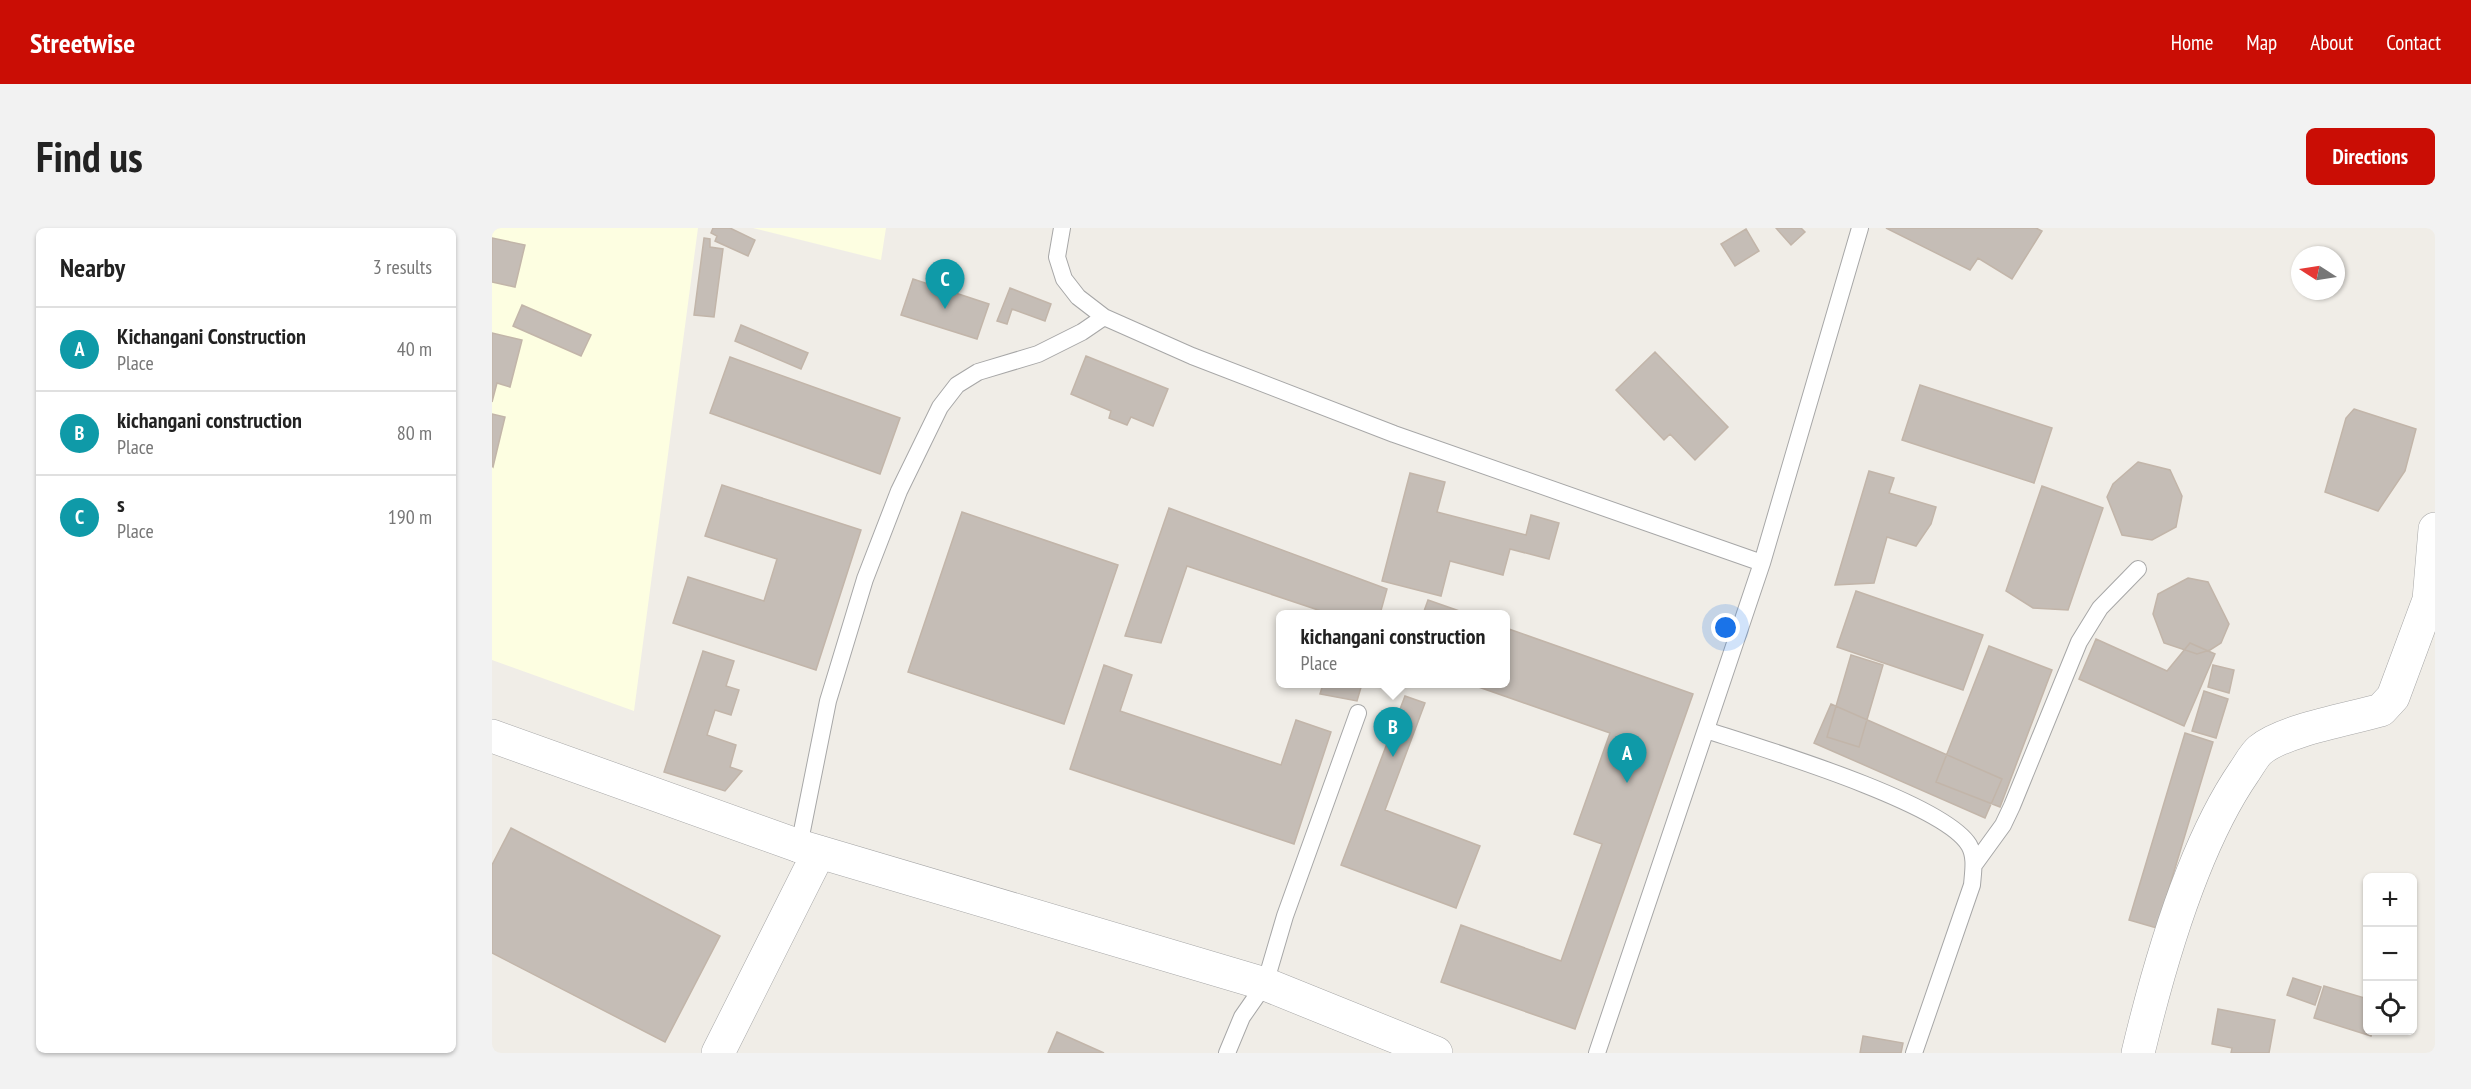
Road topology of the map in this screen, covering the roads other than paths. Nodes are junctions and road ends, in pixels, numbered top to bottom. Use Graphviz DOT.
graph roads {
  1 [pos="1062,228"];
  2 [pos="1860,228"];
  3 [pos="1104,317"];
  4 [pos="2435,529"];
  5 [pos="1762,563"];
  6 [pos="2138,569"];
  7 [pos="2432,597"];
  8 [pos="1358,713"];
  9 [pos="1706,730"];
  10 [pos="492,736"];
  11 [pos="809,849"];
  12 [pos="1974,865"];
  13 [pos="1265,984"];
  14 [pos="718,1053"];
  15 [pos="1227,1053"];
  16 [pos="1436,1053"];
  17 [pos="1597,1053"];
  18 [pos="1914,1053"];
  19 [pos="2138,1053"];
  1 -- 3 [label="lane"];
  2 -- 5 [label="lane"];
  3 -- 5 [label="lane"];
  3 -- 11 [label="lane"];
  4 -- 7 [label="street"];
  5 -- 9 [label="lane"];
  6 -- 12 [label="lane"];
  7 -- 19 [label="street"];
  8 -- 13 [label="lane"];
  9 -- 12 [label="lane"];
  9 -- 17 [label="lane"];
  10 -- 11 [label="street"];
  11 -- 13 [label="street"];
  11 -- 14 [label="street"];
  12 -- 18 [label="lane"];
  13 -- 15 [label="lane"];
  13 -- 16 [label="street"];
}
